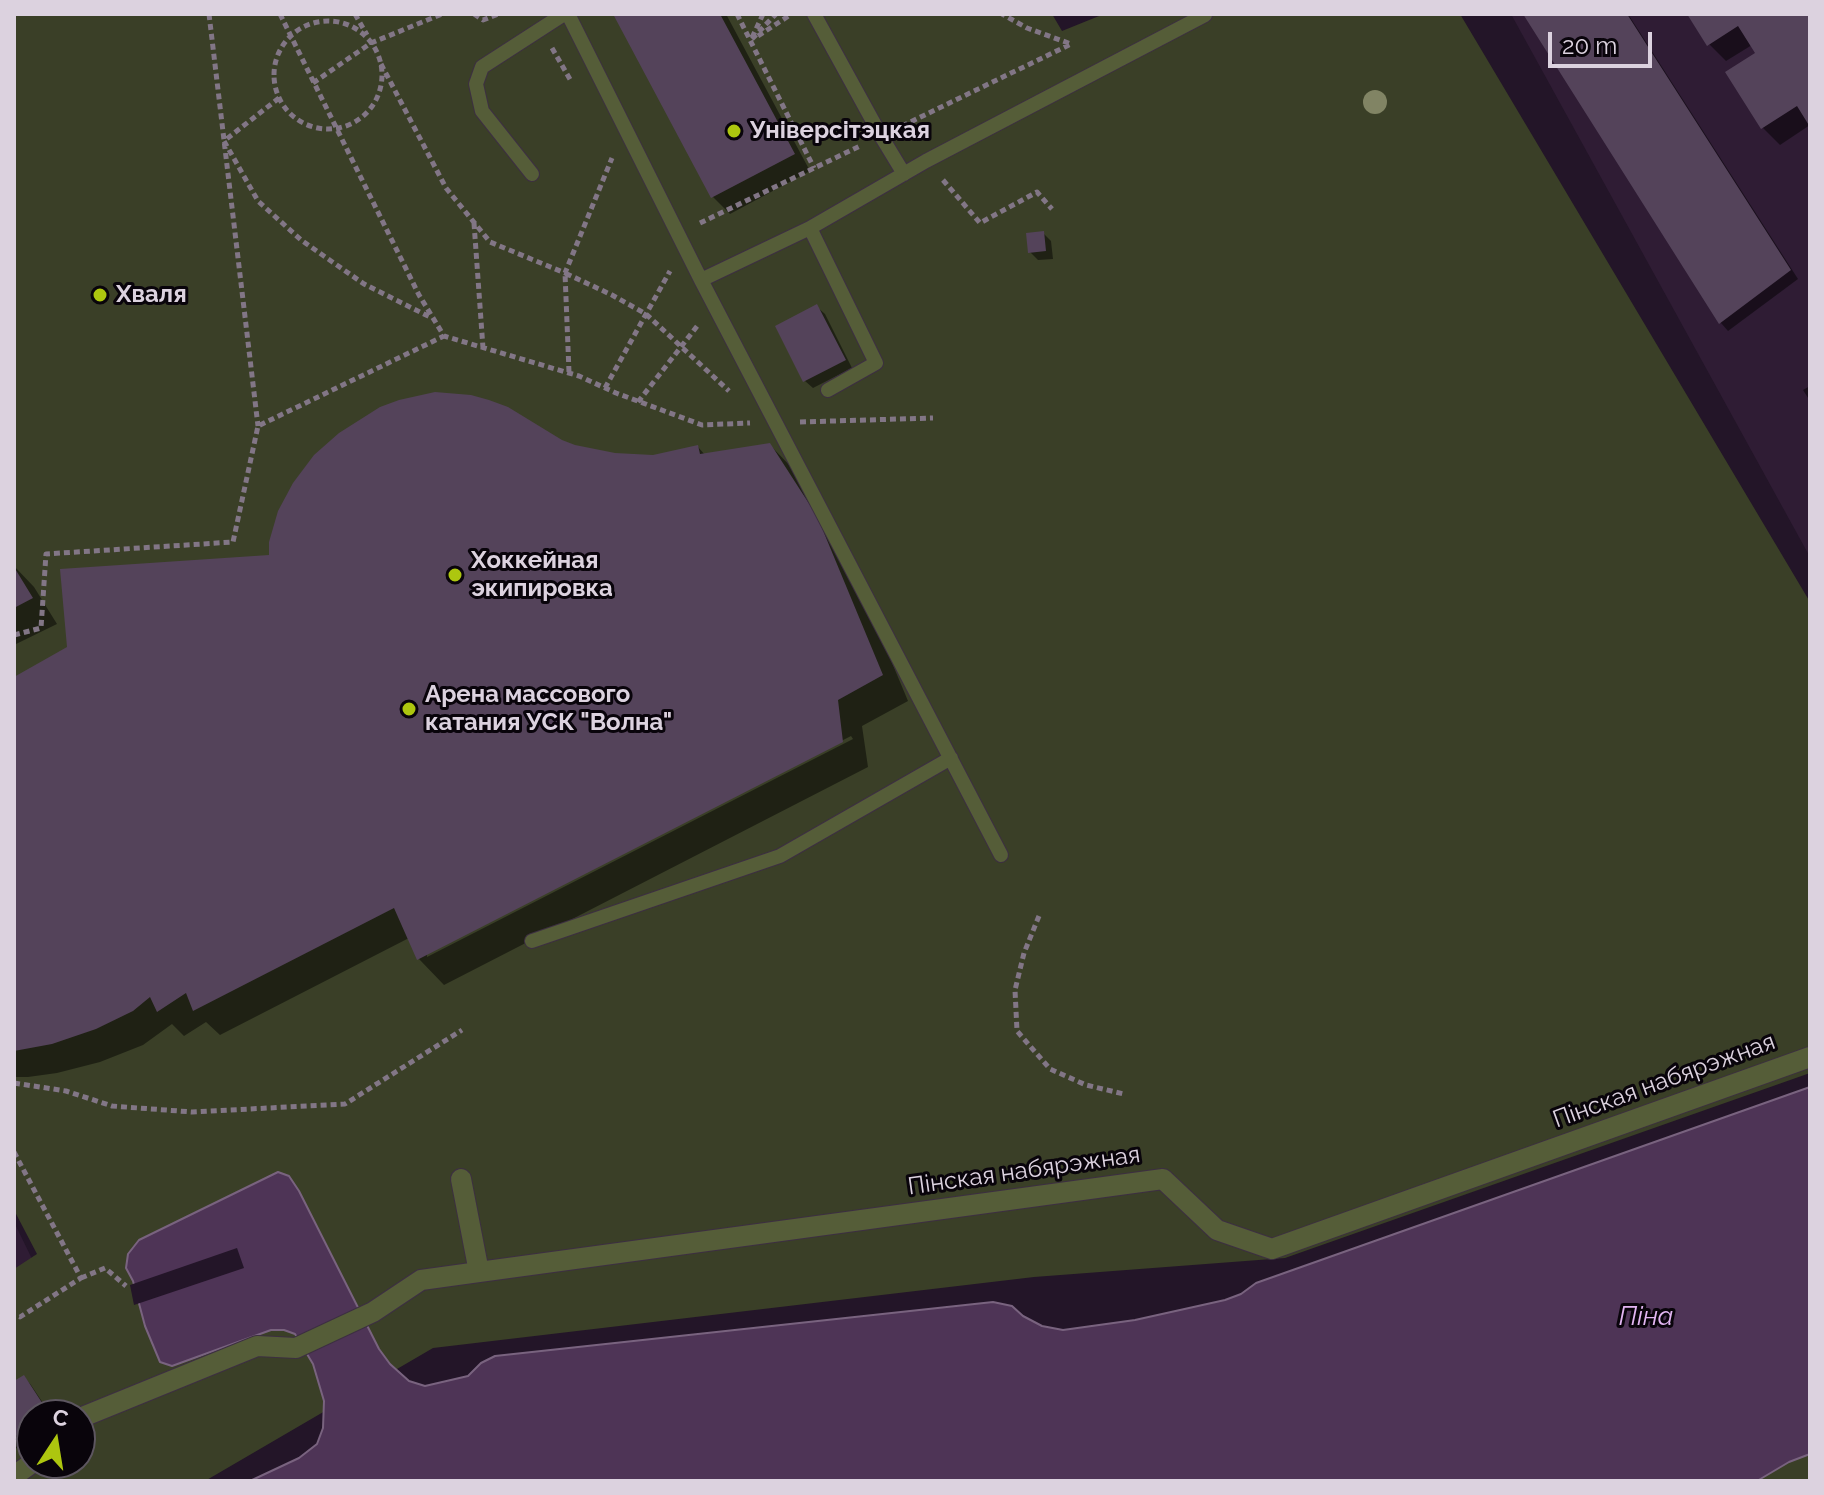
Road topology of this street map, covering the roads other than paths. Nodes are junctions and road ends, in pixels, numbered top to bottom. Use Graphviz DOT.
graph roads {
  1 [pos="566,14"];
  2 [pos="814,14"];
  3 [pos="1205,15"];
  4 [pos="532,174"];
  5 [pos="904,174"];
  6 [pos="810,228"];
  7 [pos="701,280"];
  8 [pos="828,390"];
  9 [pos="951,758"];
  10 [pos="1001,855"];
  11 [pos="532,941"];
  12 [pos="1810,1057"];
  13 [pos="461,1179"];
  14 [pos="479,1272"];
  15 [pos="96,1411"];
  1 -- 4 [label="lane"];
  1 -- 7 [label="lane"];
  2 -- 5 [label="lane"];
  3 -- 5 [label="lane"];
  5 -- 6 [label="lane"];
  6 -- 7 [label="lane"];
  6 -- 8 [label="lane"];
  7 -- 9 [label="lane"];
  9 -- 10 [label="lane"];
  9 -- 11 [label="lane"];
  12 -- 14 [label="street, Пінская набярэжная"];
  13 -- 14 [label="street"];
  14 -- 15 [label="street, Пінская набярэжная"];
}
